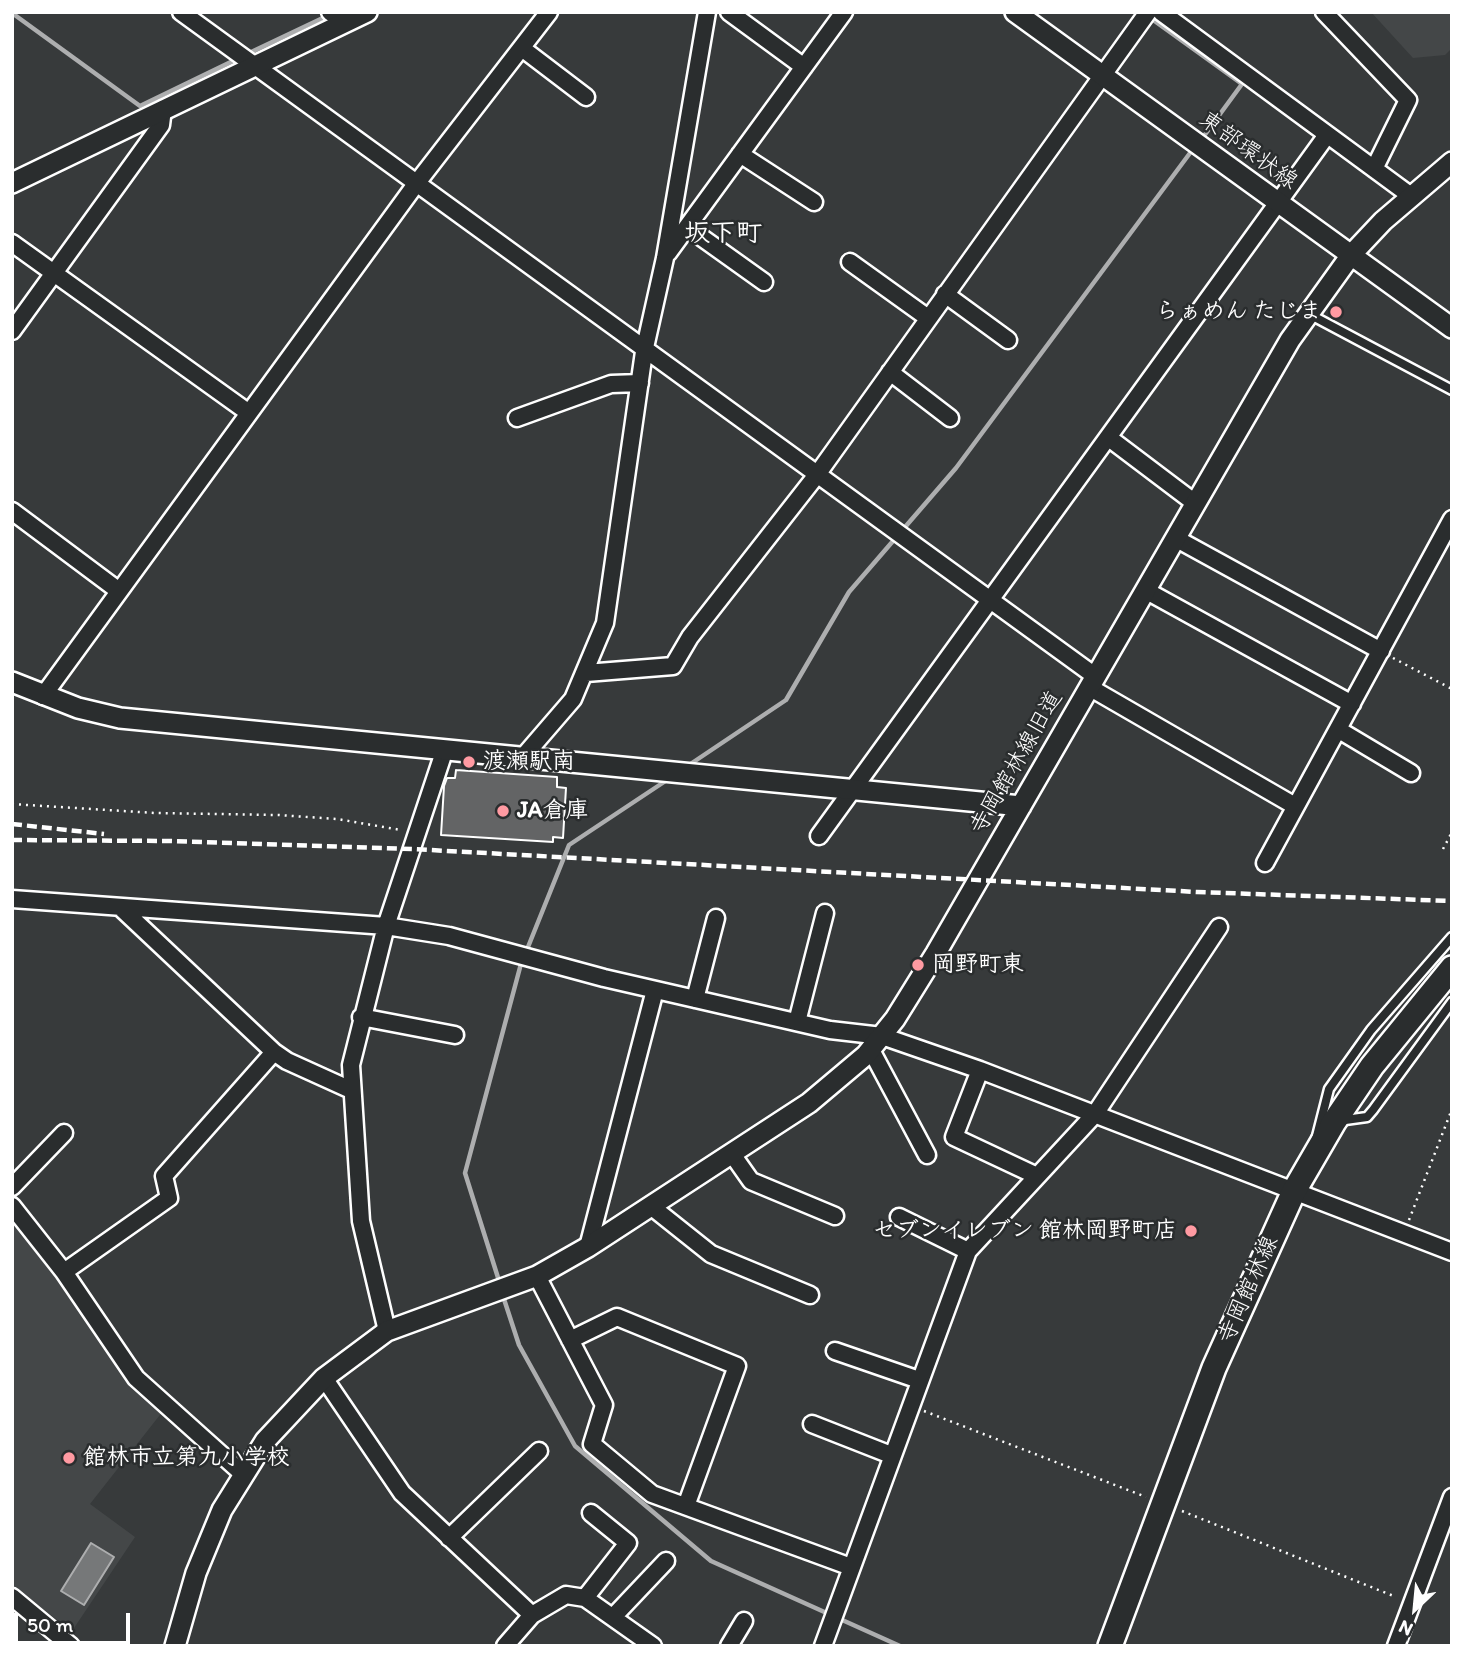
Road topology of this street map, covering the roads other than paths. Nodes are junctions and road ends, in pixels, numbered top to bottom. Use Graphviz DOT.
graph roads {
  1 [pos="181,12"];
  2 [pos="367,12"];
  3 [pos="548,12"];
  4 [pos="707,12"];
  5 [pos="729,12"];
  6 [pos="844,12"];
  7 [pos="1015,12"];
  8 [pos="1148,12"];
  9 [pos="1161,12"];
  10 [pos="1324,12"];
  11 [pos="199,17"];
  12 [pos="337,18"];
  13 [pos="523,49"];
  14 [pos="254,66"];
  15 [pos="804,68"];
  16 [pos="1102,76"];
  17 [pos="586,97"];
  18 [pos="163,108"];
  19 [pos="1327,135"];
  20 [pos="740,154"];
  21 [pos="1452,162"];
  22 [pos="1374,169"];
  23 [pos="12,183"];
  24 [pos="416,184"];
  25 [pos="1410,196"];
  26 [pos="814,202"];
  27 [pos="1279,203"];
  28 [pos="687,227"];
  29 [pos="12,243"];
  30 [pos="1350,255"];
  31 [pos="665,258"];
  32 [pos="850,262"];
  33 [pos="52,273"];
  34 [pos="764,282"];
  35 [pos="945,294"];
  36 [pos="1307,313"];
  37 [pos="928,318"];
  38 [pos="1452,328"];
  39 [pos="12,331"];
  40 [pos="1008,340"];
  41 [pos="644,352"];
  42 [pos="890,372"];
  43 [pos="640,383"];
  44 [pos="1452,390"];
  45 [pos="249,413"];
  46 [pos="517,418"];
  47 [pos="950,418"];
  48 [pos="1109,438"];
  49 [pos="816,476"];
  50 [pos="1195,503"];
  51 [pos="12,511"];
  52 [pos="1452,519"];
  53 [pos="1175,538"];
  54 [pos="1145,590"];
  55 [pos="119,591"];
  56 [pos="990,601"];
  57 [pos="1381,651"];
  58 [pos="586,673"];
  59 [pos="12,682"];
  60 [pos="1092,682"];
  61 [pos="43,696"];
  62 [pos="1352,704"];
  63 [pos="1339,730"];
  64 [pos="445,749"];
  65 [pos="523,757"];
  66 [pos="1411,773"];
  67 [pos="851,789"];
  68 [pos="1021,806"];
  69 [pos="1295,806"];
  70 [pos="819,836"];
  71 [pos="1265,863"];
  72 [pos="12,899"];
  73 [pos="121,908"];
  74 [pos="825,913"];
  75 [pos="716,918"];
  76 [pos="386,926"];
  77 [pos="1219,927"];
  78 [pos="1452,937"];
  79 [pos="1452,968"];
  80 [pos="655,989"];
  81 [pos="695,999"];
  82 [pos="1452,1002"];
  83 [pos="361,1017"];
  84 [pos="797,1022"];
  85 [pos="455,1035"];
  86 [pos="877,1043"];
  87 [pos="274,1052"];
  88 [pos="980,1070"];
  89 [pos="351,1090"];
  90 [pos="1094,1115"];
  91 [pos="1334,1122"];
  92 [pos="64,1133"];
  93 [pos="1315,1153"];
  94 [pos="732,1154"];
  95 [pos="926,1155"];
  96 [pos="1037,1176"];
  97 [pos="12,1188"];
  98 [pos="1294,1191"];
  99 [pos="12,1206"];
  100 [pos="652,1207"];
  101 [pos="835,1216"];
  102 [pos="899,1217"];
  103 [pos="588,1247"];
  104 [pos="968,1251"];
  105 [pos="1452,1252"];
  106 [pos="64,1272"];
  107 [pos="537,1276"];
  108 [pos="810,1295"];
  109 [pos="387,1331"];
  110 [pos="570,1340"];
  111 [pos="835,1351"];
  112 [pos="324,1378"];
  113 [pos="919,1380"];
  114 [pos="812,1424"];
  115 [pos="540,1451"];
  116 [pos="891,1455"];
  117 [pos="243,1474"];
  118 [pos="1452,1497"];
  119 [pos="686,1506"];
  120 [pos="591,1513"];
  121 [pos="449,1538"];
  122 [pos="666,1561"];
  123 [pos="851,1567"];
  124 [pos="12,1597"];
  125 [pos="585,1598"];
  126 [pos="532,1615"];
  127 [pos="613,1617"];
  128 [pos="744,1621"];
  129 [pos="71,1646"];
  130 [pos="175,1646"];
  131 [pos="505,1646"];
  132 [pos="653,1646"];
  133 [pos="729,1646"];
  134 [pos="823,1646"];
  135 [pos="1110,1646"];
  136 [pos="1396,1646"];
  1 -- 11 [label="street"];
  2 -- 12 [label="street"];
  3 -- 13 [label="street"];
  4 -- 31 [label="street"];
  5 -- 15 [label="street"];
  6 -- 15 [label="street"];
  7 -- 16 [label="street, 東部環状線"];
  8 -- 16 [label="street"];
  9 -- 19 [label="street"];
  10 -- 22 [label="street"];
  11 -- 14 [label="street"];
  12 -- 14 [label="street"];
  13 -- 17 [label="street"];
  13 -- 24 [label="street"];
  14 -- 18 [label="street"];
  14 -- 24 [label="street"];
  15 -- 20 [label="street"];
  16 -- 27 [label="street, 東部環状線"];
  16 -- 35 [label="street"];
  18 -- 23 [label="street"];
  18 -- 33 [label="street"];
  19 -- 22 [label="street"];
  19 -- 27 [label="street"];
  20 -- 26 [label="street"];
  20 -- 28 [label="street"];
  21 -- 25 [label="street, 寺岡館林線旧道"];
  22 -- 25 [label="street"];
  24 -- 41 [label="street"];
  24 -- 45 [label="street"];
  25 -- 30 [label="street, 寺岡館林線旧道"];
  27 -- 30 [label="street, 東部環状線"];
  27 -- 48 [label="street"];
  28 -- 31 [label="street"];
  28 -- 34 [label="street"];
  29 -- 33 [label="street"];
  30 -- 36 [label="street, 寺岡館林線旧道"];
  30 -- 38 [label="street, 東部環状線"];
  31 -- 41 [label="street"];
  32 -- 37 [label="street"];
  33 -- 39 [label="street"];
  33 -- 45 [label="street"];
  35 -- 37 [label="street"];
  35 -- 40 [label="street"];
  36 -- 44 [label="lane"];
  36 -- 50 [label="street, 寺岡館林線旧道"];
  37 -- 42 [label="street"];
  41 -- 43 [label="street"];
  41 -- 49 [label="street"];
  42 -- 47 [label="street"];
  42 -- 49 [label="street"];
  43 -- 46 [label="street"];
  43 -- 58 [label="street"];
  45 -- 55 [label="street"];
  48 -- 50 [label="street"];
  48 -- 56 [label="street"];
  49 -- 56 [label="street"];
  49 -- 58 [label="street"];
  50 -- 53 [label="street, 寺岡館林線旧道"];
  51 -- 55 [label="street"];
  52 -- 57 [label="street"];
  53 -- 54 [label="street, 寺岡館林線旧道"];
  53 -- 57 [label="street"];
  54 -- 60 [label="street, 寺岡館林線旧道"];
  54 -- 62 [label="street"];
  55 -- 61 [label="street"];
  56 -- 60 [label="street"];
  56 -- 67 [label="street"];
  57 -- 62 [label="street"];
  58 -- 65 [label="street"];
  59 -- 61 [label="street"];
  60 -- 68 [label="street, 寺岡館林線旧道"];
  60 -- 69 [label="street"];
  61 -- 64 [label="street"];
  62 -- 63 [label="street"];
  63 -- 66 [label="street"];
  63 -- 69 [label="street"];
  64 -- 65 [label="street"];
  64 -- 76 [label="street"];
  65 -- 67 [label="street"];
  67 -- 68 [label="street"];
  67 -- 70 [label="street"];
  68 -- 86 [label="street, 寺岡館林線旧道"];
  69 -- 71 [label="street"];
  72 -- 73 [label="street"];
  73 -- 76 [label="street"];
  73 -- 87 [label="street"];
  74 -- 84 [label="street"];
  75 -- 81 [label="street"];
  76 -- 80 [label="street"];
  76 -- 83 [label="street"];
  77 -- 90 [label="street"];
  78 -- 93 [label="lane"];
  79 -- 91 [label="main road, 寺岡館林線"];
  80 -- 81 [label="street"];
  80 -- 103 [label="street"];
  81 -- 84 [label="street"];
  82 -- 91 [label="lane"];
  83 -- 85 [label="street"];
  83 -- 89 [label="street"];
  84 -- 86 [label="street"];
  86 -- 88 [label="street"];
  86 -- 94 [label="street, 寺岡館林線旧道"];
  86 -- 95 [label="street"];
  87 -- 89 [label="street"];
  87 -- 106 [label="street"];
  88 -- 90 [label="street"];
  88 -- 96 [label="street"];
  89 -- 109 [label="street"];
  90 -- 96 [label="street"];
  90 -- 98 [label="street"];
  91 -- 93 [label="main road, 寺岡館林線"];
  92 -- 97 [label="street"];
  93 -- 98 [label="main road, 寺岡館林線"];
  94 -- 100 [label="street, 寺岡館林線旧道"];
  94 -- 101 [label="street"];
  96 -- 104 [label="street"];
  98 -- 105 [label="street"];
  98 -- 135 [label="main road, 寺岡館林線"];
  99 -- 106 [label="street"];
  100 -- 103 [label="street, 寺岡館林線旧道"];
  100 -- 108 [label="street"];
  102 -- 104 [label="street"];
  103 -- 107 [label="street, 寺岡館林線旧道"];
  104 -- 113 [label="street"];
  106 -- 117 [label="street"];
  107 -- 109 [label="street, 寺岡館林線旧道"];
  107 -- 110 [label="street"];
  109 -- 112 [label="street, 寺岡館林線旧道"];
  110 -- 119 [label="street"];
  110 -- 119 [label="street"];
  111 -- 113 [label="street"];
  112 -- 117 [label="street, 寺岡館林線旧道"];
  112 -- 121 [label="street"];
  113 -- 116 [label="street"];
  114 -- 116 [label="street"];
  115 -- 121 [label="street"];
  116 -- 123 [label="street"];
  117 -- 130 [label="street, 寺岡館林線旧道"];
  118 -- 136 [label="street"];
  119 -- 123 [label="street"];
  120 -- 125 [label="street"];
  121 -- 126 [label="street"];
  122 -- 127 [label="street"];
  123 -- 134 [label="street"];
  124 -- 129 [label="street"];
  125 -- 126 [label="street"];
  125 -- 127 [label="street"];
  126 -- 131 [label="street"];
  127 -- 132 [label="street"];
  128 -- 133 [label="street"];
}
